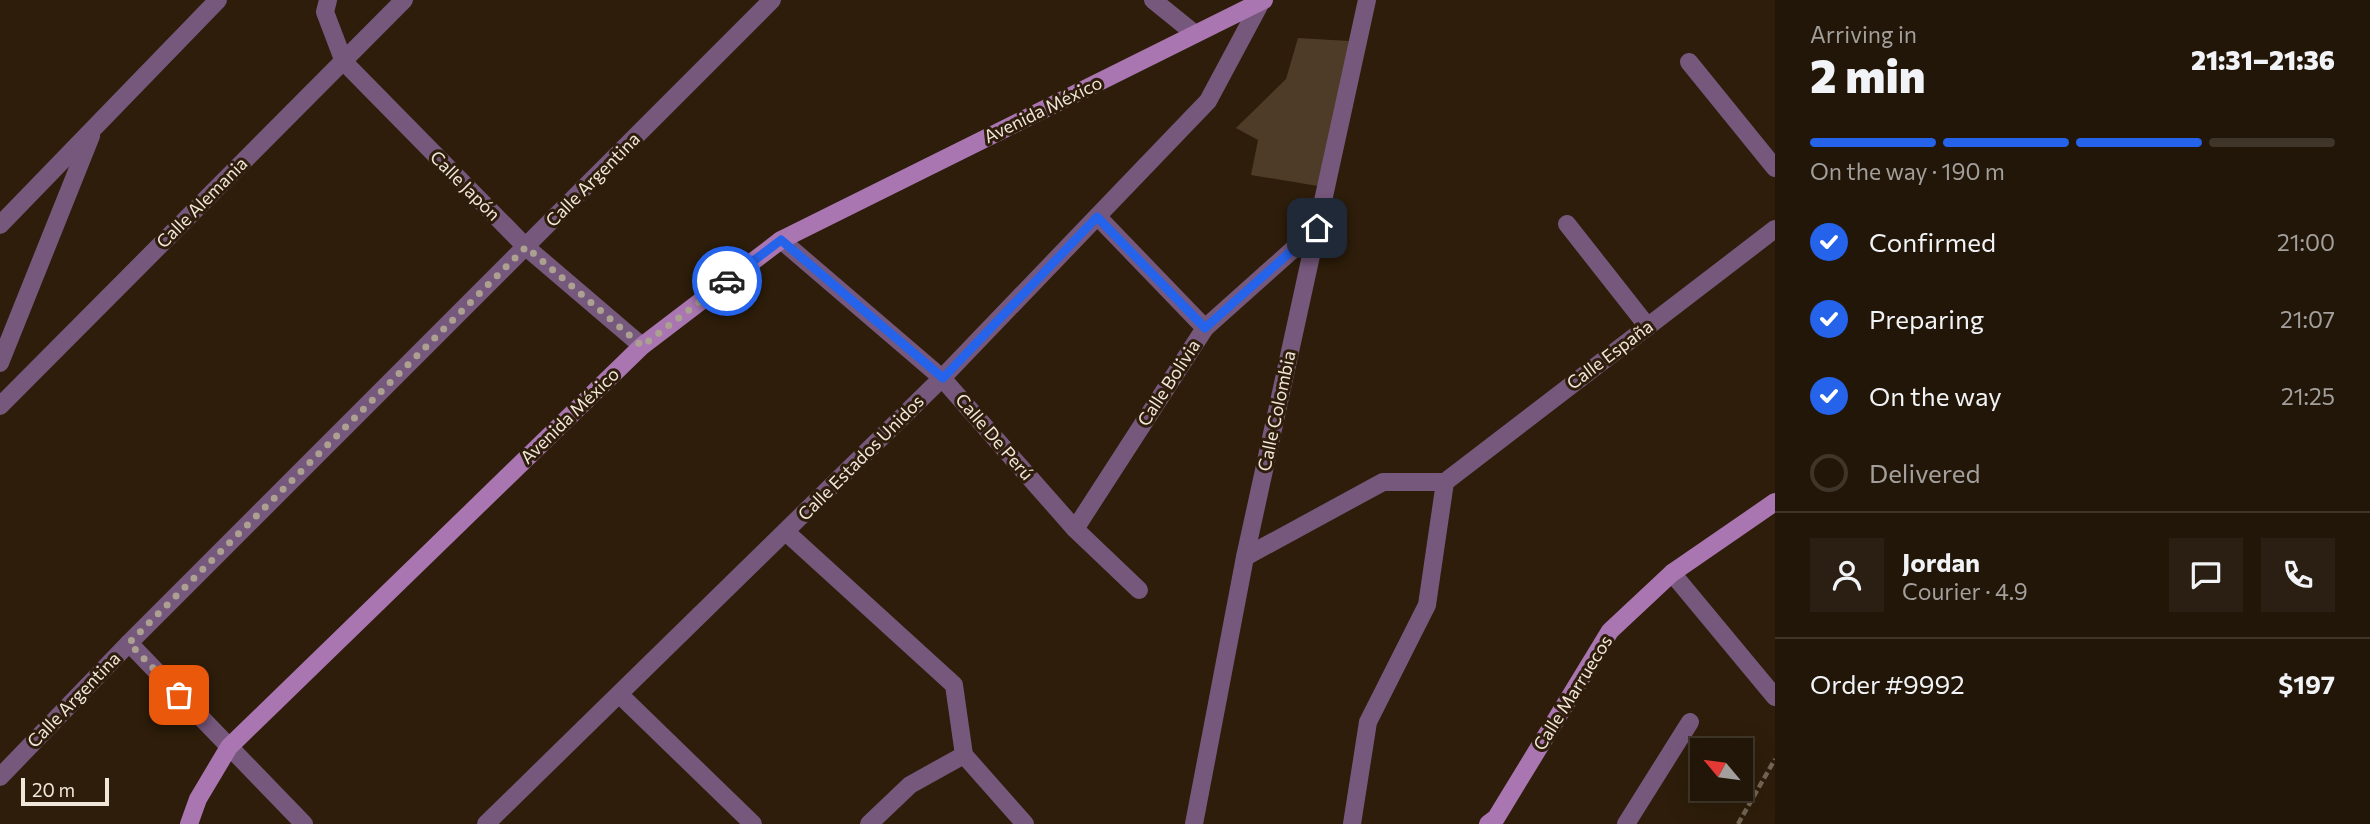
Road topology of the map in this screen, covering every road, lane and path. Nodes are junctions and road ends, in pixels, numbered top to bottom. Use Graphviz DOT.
graph roads {
  1 [pos="218,0"];
  2 [pos="328,0"];
  3 [pos="404,0"];
  4 [pos="772,0"];
  5 [pos="1153,0"];
  6 [pos="1367,0"];
  7 [pos="1262,2"];
  8 [pos="1195,34"];
  9 [pos="344,62"];
  10 [pos="1689,62"];
  11 [pos="94,128"];
  12 [pos="1775,168"];
  13 [pos="1097,217"];
  14 [pos="1567,224"];
  15 [pos="0,225"];
  16 [pos="1317,228"];
  17 [pos="1775,229"];
  18 [pos="781,240"];
  19 [pos="526,247"];
  20 [pos="1648,327"];
  21 [pos="1205,328"];
  22 [pos="642,346"];
  23 [pos="0,363"];
  24 [pos="943,378"];
  25 [pos="0,406"];
  26 [pos="1445,482"];
  27 [pos="1775,502"];
  28 [pos="1075,529"];
  29 [pos="786,532"];
  30 [pos="1245,557"];
  31 [pos="1672,573"];
  32 [pos="1139,590"];
  33 [pos="129,643"];
  34 [pos="620,695"];
  35 [pos="1775,697"];
  36 [pos="1690,722"];
  37 [pos="229,747"];
  38 [pos="964,755"];
  39 [pos="1775,759"];
  40 [pos="0,777"];
  41 [pos="1492,821"];
  42 [pos="189,824"];
  43 [pos="304,824"];
  44 [pos="486,824"];
  45 [pos="753,824"];
  46 [pos="869,824"];
  47 [pos="1024,824"];
  48 [pos="1194,824"];
  49 [pos="1352,824"];
  50 [pos="1626,824"];
  51 [pos="1738,824"];
  1 -- 11 [label="street"];
  2 -- 9 [label="street, Calle Japón"];
  3 -- 9 [label="street, Calle Alemania"];
  4 -- 19 [label="street, Calle Argentina"];
  5 -- 8 [label="street"];
  6 -- 16 [label="street, Calle Colombia"];
  7 -- 8 [label="street, Avenida México"];
  7 -- 13 [label="street, Calle Estados Unidos"];
  8 -- 18 [label="street, Avenida México"];
  9 -- 19 [label="street, Calle Japón"];
  9 -- 25 [label="street, Calle Alemania"];
  10 -- 12 [label="street"];
  11 -- 15 [label="street"];
  11 -- 23 [label="street"];
  13 -- 21 [label="street"];
  13 -- 24 [label="street, Calle Estados Unidos"];
  14 -- 20 [label="street"];
  16 -- 21 [label="street, Calle Bolivia"];
  16 -- 30 [label="street, Calle Colombia"];
  17 -- 20 [label="street, Calle España"];
  18 -- 22 [label="street, Avenida México"];
  18 -- 24 [label="street, Calle De Perú"];
  19 -- 22 [label="street, Calle Japón"];
  19 -- 33 [label="street, Calle Argentina"];
  20 -- 26 [label="street, Calle España"];
  21 -- 28 [label="street, Calle Bolivia"];
  22 -- 37 [label="street, Avenida México"];
  24 -- 28 [label="street, Calle De Perú"];
  24 -- 29 [label="street, Calle Estados Unidos"];
  26 -- 30 [label="street"];
  26 -- 49 [label="street"];
  27 -- 31 [label="street, Calle Marruecos"];
  28 -- 32 [label="street, Calle De Perú"];
  29 -- 34 [label="street, Calle Estados Unidos"];
  29 -- 38 [label="street"];
  30 -- 48 [label="street, Calle Colombia"];
  31 -- 35 [label="street"];
  31 -- 41 [label="street, Calle Marruecos"];
  33 -- 37 [label="street"];
  33 -- 40 [label="street, Calle Argentina"];
  34 -- 44 [label="street, Calle Estados Unidos"];
  34 -- 45 [label="street"];
  36 -- 50 [label="street"];
  37 -- 42 [label="street, Avenida México"];
  37 -- 43 [label="street"];
  38 -- 46 [label="street"];
  38 -- 47 [label="street"];
  39 -- 51 [label="path"];
}
